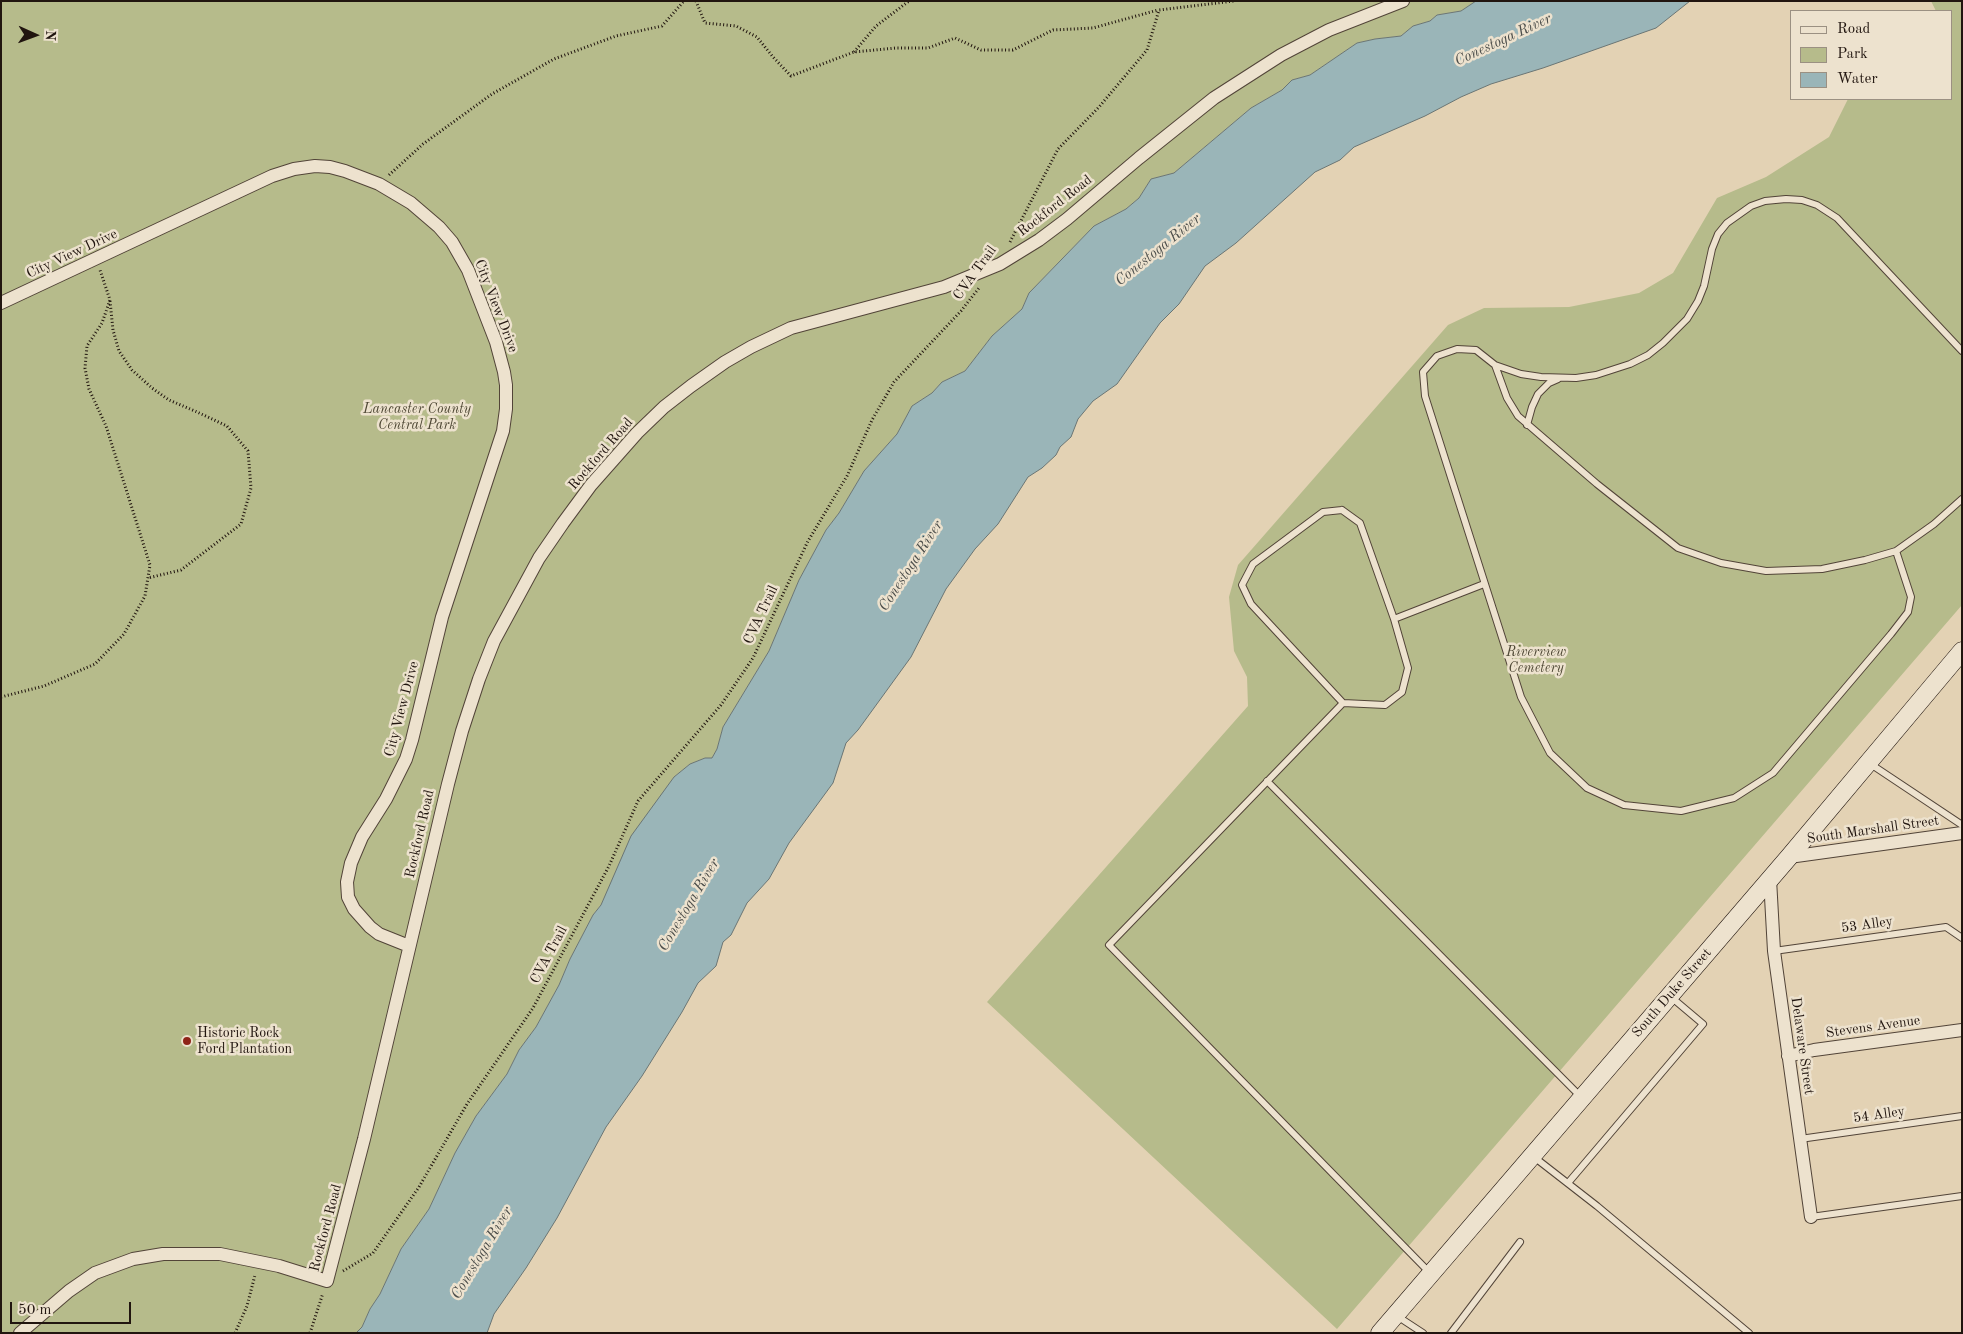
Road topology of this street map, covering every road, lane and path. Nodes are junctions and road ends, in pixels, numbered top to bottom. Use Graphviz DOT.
graph roads {
  1 [pos="684,1"];
  2 [pos="696,1"];
  3 [pos="909,1"];
  4 [pos="1234,1"];
  5 [pos="1404,1"];
  6 [pos="1159,10"];
  7 [pos="854,52"];
  8 [pos="379,184"];
  9 [pos="96,260"];
  10 [pos="1000,264"];
  11 [pos="983,284"];
  12 [pos="110,300"];
  13 [pos="1,304"];
  14 [pos="1962,351"];
  15 [pos="1495,365"];
  16 [pos="1561,378"];
  17 [pos="1528,425"];
  18 [pos="1962,499"];
  19 [pos="1896,551"];
  20 [pos="148,578"];
  21 [pos="1484,584"];
  22 [pos="1394,619"];
  23 [pos="1962,651"];
  24 [pos="1,697"];
  25 [pos="1342,704"];
  26 [pos="1868,763"];
  27 [pos="1267,781"];
  28 [pos="1962,826"];
  29 [pos="1962,833"];
  30 [pos="1789,857"];
  31 [pos="1770,879"];
  32 [pos="1962,938"];
  33 [pos="409,946"];
  34 [pos="1774,951"];
  35 [pos="1670,996"];
  36 [pos="1962,1030"];
  37 [pos="1788,1056"];
  38 [pos="1582,1098"];
  39 [pos="1962,1116"];
  40 [pos="1800,1139"];
  41 [pos="1533,1156"];
  42 [pos="1568,1183"];
  43 [pos="1962,1196"];
  44 [pos="1811,1217"];
  45 [pos="1520,1242"];
  46 [pos="259,1262"];
  47 [pos="1431,1274"];
  48 [pos="327,1281"];
  49 [pos="1396,1315"];
  50 [pos="20,1333"];
  51 [pos="235,1333"];
  52 [pos="310,1333"];
  53 [pos="1380,1333"];
  54 [pos="1423,1333"];
  55 [pos="1451,1333"];
  56 [pos="1749,1333"];
  1 -- 8 [label="path"];
  2 -- 7 [label="path"];
  3 -- 7 [label="path"];
  4 -- 6 [label="path"];
  5 -- 10 [label="street, Rockford Road"];
  6 -- 7 [label="path"];
  6 -- 10 [label="path, CVA Trail"];
  8 -- 9 [label="street, City View Drive"];
  8 -- 33 [label="street, City View Drive"];
  9 -- 12 [label="path"];
  9 -- 13 [label="street, City View Drive"];
  10 -- 33 [label="street, Rockford Road"];
  11 -- 48 [label="path, CVA Trail"];
  12 -- 20 [label="path"];
  12 -- 20 [label="path"];
  14 -- 16 [label="lane"];
  15 -- 16 [label="lane"];
  15 -- 17 [label="lane"];
  15 -- 21 [label="lane"];
  16 -- 17 [label="lane"];
  17 -- 19 [label="lane"];
  18 -- 19 [label="lane"];
  19 -- 21 [label="lane"];
  20 -- 24 [label="path"];
  21 -- 22 [label="lane"];
  22 -- 25 [label="lane"];
  22 -- 25 [label="lane"];
  23 -- 26 [label="main road, South Duke Street"];
  25 -- 27 [label="lane"];
  26 -- 28 [label="lane"];
  26 -- 30 [label="main road, South Duke Street"];
  27 -- 38 [label="lane"];
  27 -- 47 [label="lane"];
  29 -- 30 [label="street, South Marshall Street"];
  30 -- 31 [label="main road, South Duke Street"];
  31 -- 34 [label="street, Delaware Street"];
  31 -- 35 [label="main road, South Duke Street"];
  32 -- 34 [label="lane, 53 Alley"];
  33 -- 48 [label="street, Rockford Road"];
  34 -- 37 [label="street, Delaware Street"];
  35 -- 38 [label="main road, South Duke Street"];
  35 -- 42 [label="lane"];
  36 -- 37 [label="street, Stevens Avenue"];
  37 -- 40 [label="street, Delaware Street"];
  38 -- 41 [label="main road, South Duke Street"];
  39 -- 40 [label="lane, 54 Alley"];
  40 -- 44 [label="street, Delaware Street"];
  41 -- 42 [label="lane"];
  41 -- 47 [label="main road, South Duke Street"];
  42 -- 56 [label="lane"];
  43 -- 44 [label="lane"];
  45 -- 55 [label="lane"];
  46 -- 48 [label="street"];
  46 -- 50 [label="street"];
  46 -- 51 [label="path"];
  47 -- 49 [label="main road, South Duke Street"];
  48 -- 52 [label="path, Rockford Road"];
  49 -- 53 [label="main road, South Duke Street"];
  49 -- 54 [label="lane"];
}
